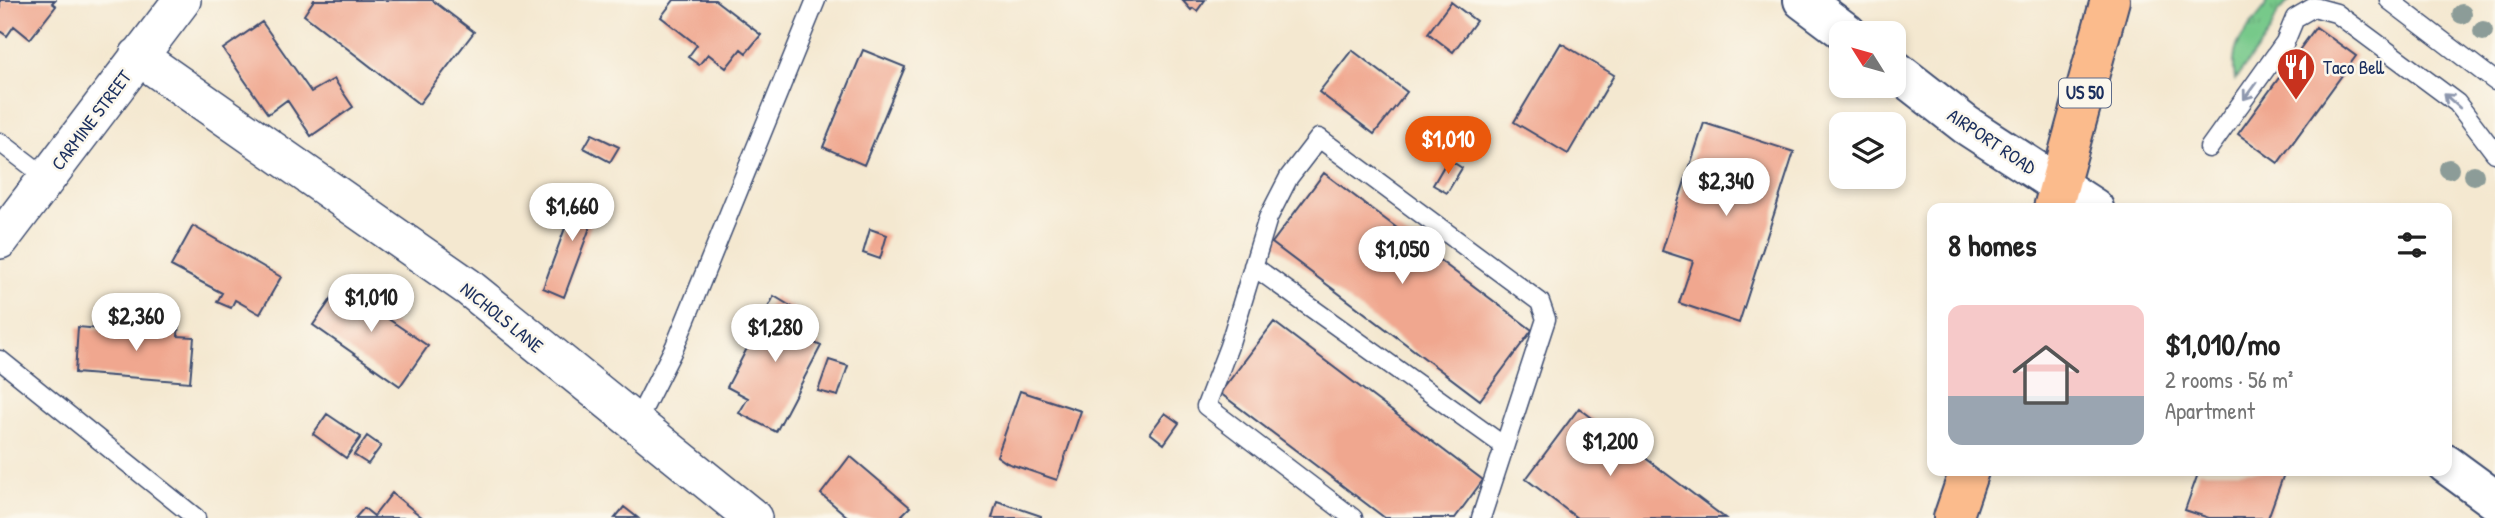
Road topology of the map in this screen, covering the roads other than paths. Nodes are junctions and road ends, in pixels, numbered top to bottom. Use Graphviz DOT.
graph roads {
  1 [pos="182,0"];
  2 [pos="816,0"];
  3 [pos="1803,0"];
  4 [pos="2110,0"];
  5 [pos="2389,0"];
  6 [pos="1831,21"];
  7 [pos="138,57"];
  8 [pos="1906,78"];
  9 [pos="2495,81"];
  10 [pos="0,142"];
  11 [pos="2209,148"];
  12 [pos="2495,153"];
  13 [pos="47,178"];
  14 [pos="2056,197"];
  15 [pos="2077,203"];
  16 [pos="0,240"];
  17 [pos="1253,266"];
  18 [pos="0,360"];
  19 [pos="635,425"];
  20 [pos="1504,446"];
  21 [pos="2452,468"];
  22 [pos="1967,476"];
  23 [pos="2495,500"];
  24 [pos="196,518"];
  25 [pos="753,518"];
  26 [pos="1353,518"];
  27 [pos="1481,518"];
  28 [pos="1953,518"];
  1 -- 7 [label="street, CARMINE STREET"];
  2 -- 19 [label="lane"];
  3 -- 6 [label="street"];
  4 -- 14 [label="highway, US 50"];
  5 -- 9 [label="lane"];
  7 -- 13 [label="street, CARMINE STREET"];
  7 -- 19 [label="street, NICHOLS LANE"];
  8 -- 14 [label="street, AIRPORT ROAD"];
  10 -- 13 [label="lane"];
  12 -- 11 [label="lane, one-way"];
  13 -- 16 [label="street, CARMINE STREET"];
  14 -- 15 [label="street, AIRPORT ROAD"];
  17 -- 20 [label="lane"];
  17 -- 20 [label="lane"];
  17 -- 26 [label="lane"];
  18 -- 24 [label="lane"];
  19 -- 25 [label="street, NICHOLS LANE"];
  20 -- 27 [label="lane"];
  21 -- 23 [label="street"];
  22 -- 28 [label="highway"];
}
